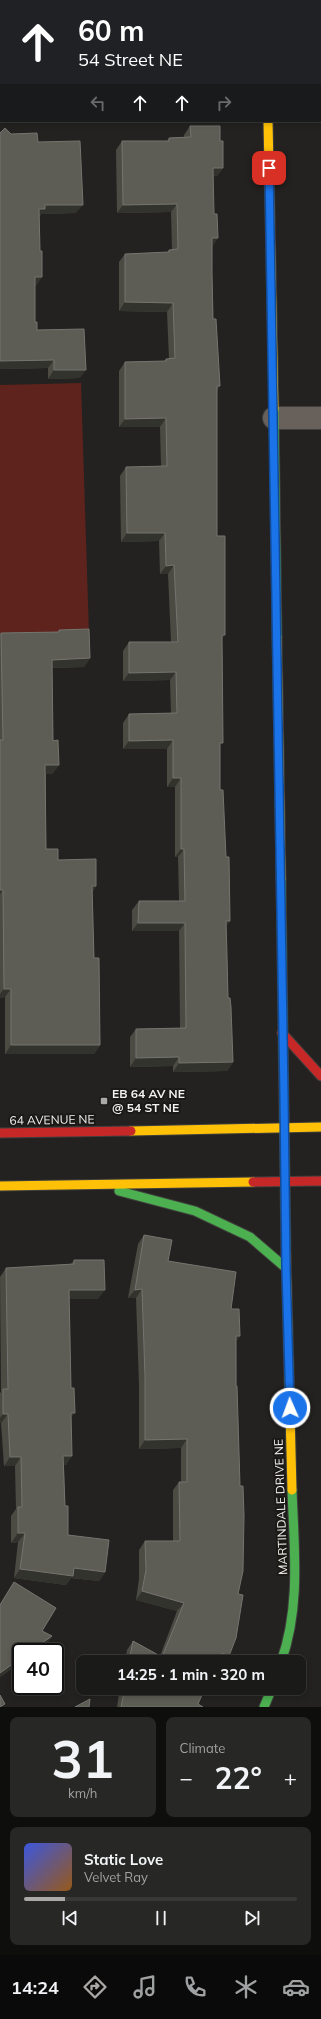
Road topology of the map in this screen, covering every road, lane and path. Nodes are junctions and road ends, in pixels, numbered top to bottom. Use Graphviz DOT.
graph roads {
  1 [pos="268,122"];
  2 [pos="274,418"];
  3 [pos="321,418"];
  4 [pos="282,1033"];
  5 [pos="321,1076"];
  6 [pos="321,1126"];
  7 [pos="284,1127"];
  8 [pos="0,1133"];
  9 [pos="285,1182"];
  10 [pos="321,1182"];
  11 [pos="91,1184"];
  12 [pos="0,1186"];
  13 [pos="286,1268"];
  14 [pos="284,1655"];
  15 [pos="269,1695"];
  16 [pos="264,1707"];
  1 -- 2 [label="street, MARTINDALE DRIVE NE"];
  2 -- 3 [label="street"];
  2 -- 4 [label="street, MARTINDALE DRIVE NE"];
  4 -- 5 [label="street"];
  4 -- 7 [label="street, MARTINDALE DRIVE NE"];
  6 -- 7 [label="street, 64 AVENUE NE"];
  7 -- 8 [label="street, 64 AVENUE NE"];
  7 -- 9 [label="street, MARTINDALE DRIVE NE"];
  9 -- 10 [label="street"];
  9 -- 11 [label="street"];
  9 -- 13 [label="street, MARTINDALE DRIVE NE"];
  11 -- 12 [label="street"];
  11 -- 13 [label="street"];
  13 -- 14 [label="street, MARTINDALE DRIVE NE"];
  15 -- 16 [label="street"];
}
